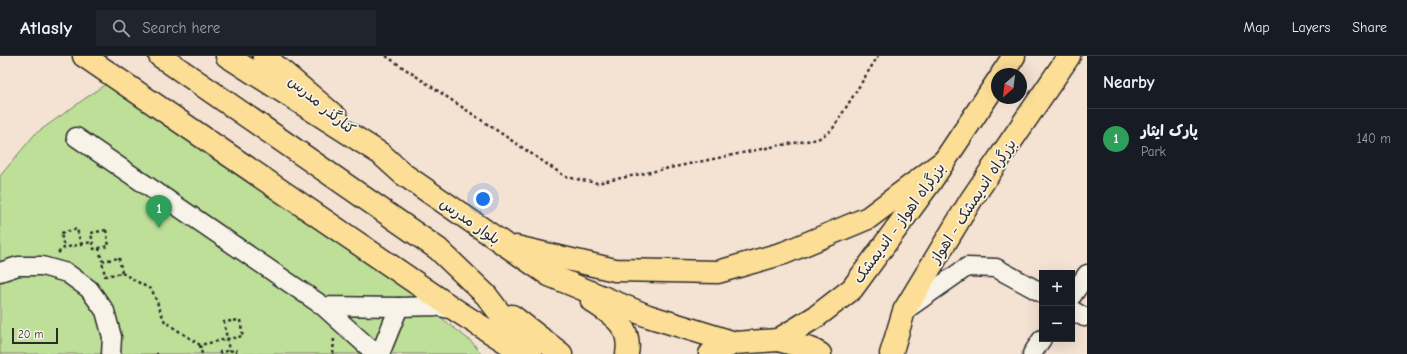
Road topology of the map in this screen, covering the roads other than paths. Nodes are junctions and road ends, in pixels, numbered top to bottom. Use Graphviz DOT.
graph roads {
  1 [pos="84,56"];
  2 [pos="160,56"];
  3 [pos="227,56"];
  4 [pos="264,56"];
  5 [pos="1014,56"];
  6 [pos="1069,56"];
  7 [pos="1006,68"];
  8 [pos="991,91"];
  9 [pos="76,138"];
  10 [pos="381,154"];
  11 [pos="944,161"];
  12 [pos="503,244"];
  13 [pos="0,272"];
  14 [pos="1087,274"];
  15 [pos="558,279"];
  16 [pos="1039,291"];
  17 [pos="1075,292"];
  18 [pos="486,295"];
  19 [pos="323,306"];
  20 [pos="399,307"];
  21 [pos="457,310"];
  22 [pos="904,311"];
  23 [pos="778,340"];
  24 [pos="1040,342"];
  25 [pos="735,343"];
  26 [pos="111,354"];
  27 [pos="376,354"];
  28 [pos="380,354"];
  29 [pos="525,354"];
  30 [pos="531,354"];
  31 [pos="561,354"];
  32 [pos="627,354"];
  33 [pos="710,354"];
  34 [pos="820,354"];
  35 [pos="891,354"];
  36 [pos="1032,354"];
  1 -- 21 [label="main road"];
  2 -- 18 [label="main road"];
  3 -- 10 [label="main road, بلوار مدرس"];
  4 -- 10 [label="main road, کنارگذر مدرس"];
  5 -- 7 [label="main road"];
  6 -- 22 [label="main road, بزرگراه اندیمشک - اهواز"];
  8 -- 11 [label="main road, بزرگراه اهواز - اندیمشک"];
  9 -- 19 [label="lane"];
  10 -- 12 [label="main road, بلوار مدرس"];
  11 -- 12 [label="main road"];
  11 -- 23 [label="main road, بزرگراه اهواز - اندیمشک"];
  12 -- 15 [label="main road, بلوار مدرس"];
  13 -- 26 [label="lane"];
  14 -- 17 [label="lane"];
  15 -- 25 [label="main road, بلوار مدرس"];
  15 -- 32 [label="main road"];
  16 -- 22 [label="lane"];
  18 -- 30 [label="main road"];
  18 -- 31 [label="main road"];
  19 -- 20 [label="lane"];
  19 -- 27 [label="lane"];
  20 -- 21 [label="lane"];
  20 -- 28 [label="lane"];
  21 -- 29 [label="main road"];
  22 -- 35 [label="main road, بزرگراه اندیمشک - اهواز"];
  23 -- 25 [label="main road"];
  23 -- 34 [label="main road"];
  24 -- 36 [label="lane"];
  25 -- 33 [label="main road"];
}
